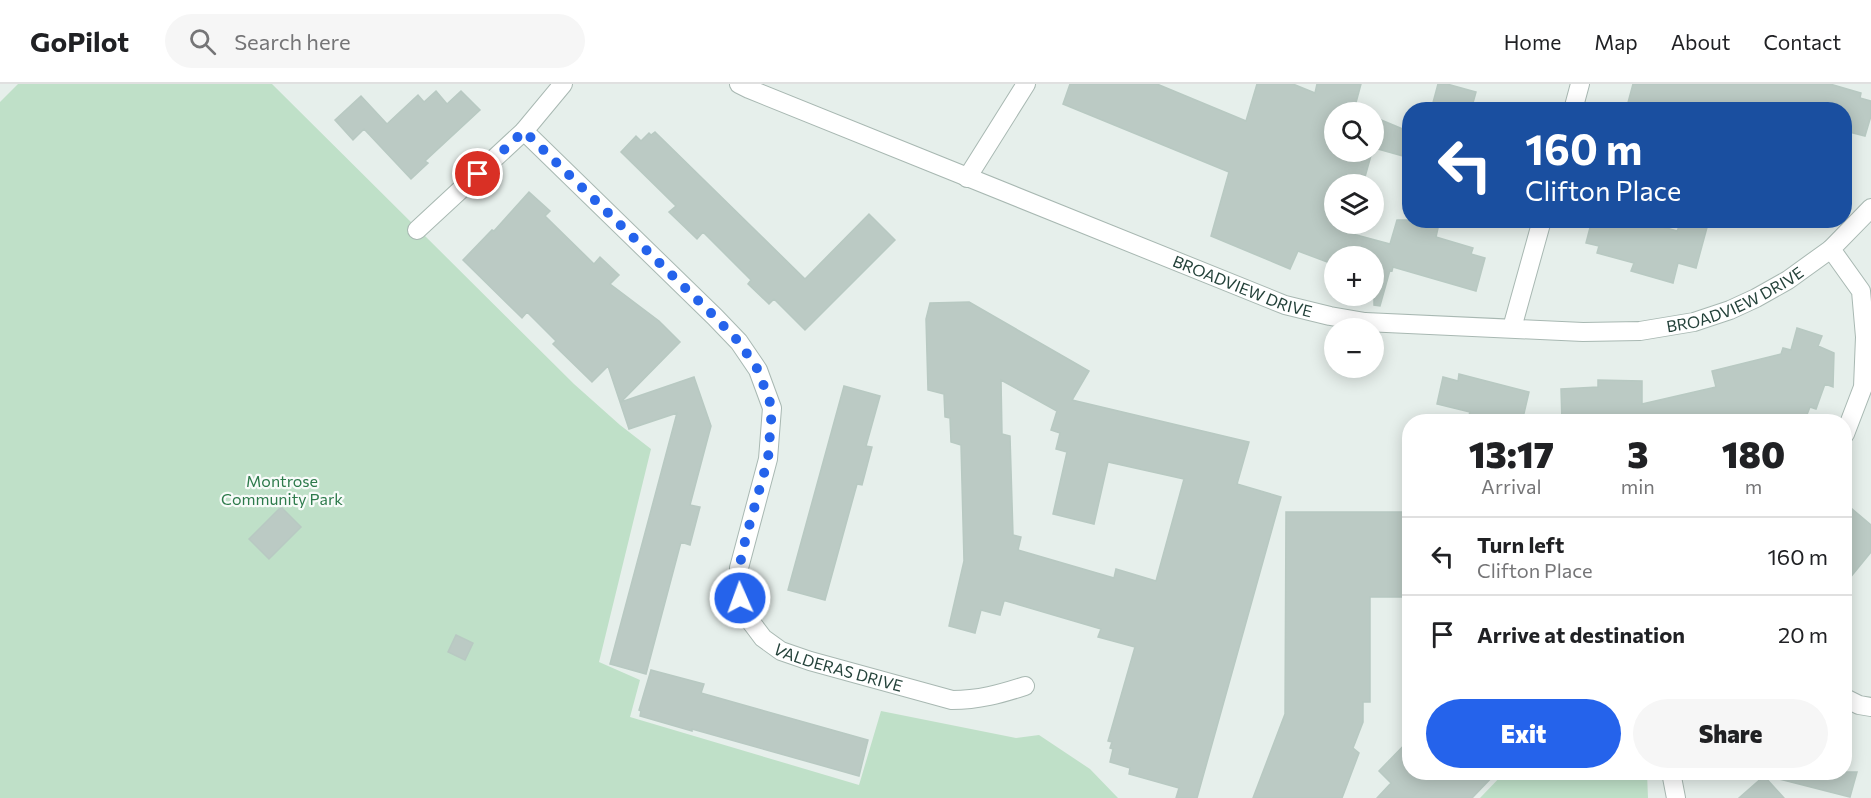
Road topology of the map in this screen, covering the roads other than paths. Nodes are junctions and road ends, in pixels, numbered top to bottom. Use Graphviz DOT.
graph roads {
  1 [pos="563,84"];
  2 [pos="739,84"];
  3 [pos="1026,84"];
  4 [pos="1580,84"];
  5 [pos="1575,102"];
  6 [pos="524,131"];
  7 [pos="967,178"];
  8 [pos="1871,208"];
  9 [pos="1852,227"];
  10 [pos="1540,228"];
  11 [pos="1851,228"];
  12 [pos="417,230"];
  13 [pos="1831,249"];
  14 [pos="1512,328"];
  15 [pos="1852,416"];
  16 [pos="1025,686"];
  17 [pos="1852,702"];
  18 [pos="1871,707"];
  19 [pos="1673,780"];
  20 [pos="1676,798"];
  1 -- 6 [label="street"];
  2 -- 7 [label="street, BROADVIEW DRIVE"];
  3 -- 7 [label="street"];
  4 -- 5 [label="street"];
  6 -- 12 [label="street"];
  6 -- 16 [label="street, VALDERAS DRIVE"];
  7 -- 14 [label="street, BROADVIEW DRIVE"];
  8 -- 9 [label="street, BROADVIEW DRIVE"];
  10 -- 14 [label="street"];
  11 -- 13 [label="street, BROADVIEW DRIVE"];
  13 -- 14 [label="street, BROADVIEW DRIVE"];
  13 -- 15 [label="street"];
  17 -- 18 [label="street"];
  19 -- 20 [label="street"];
}
